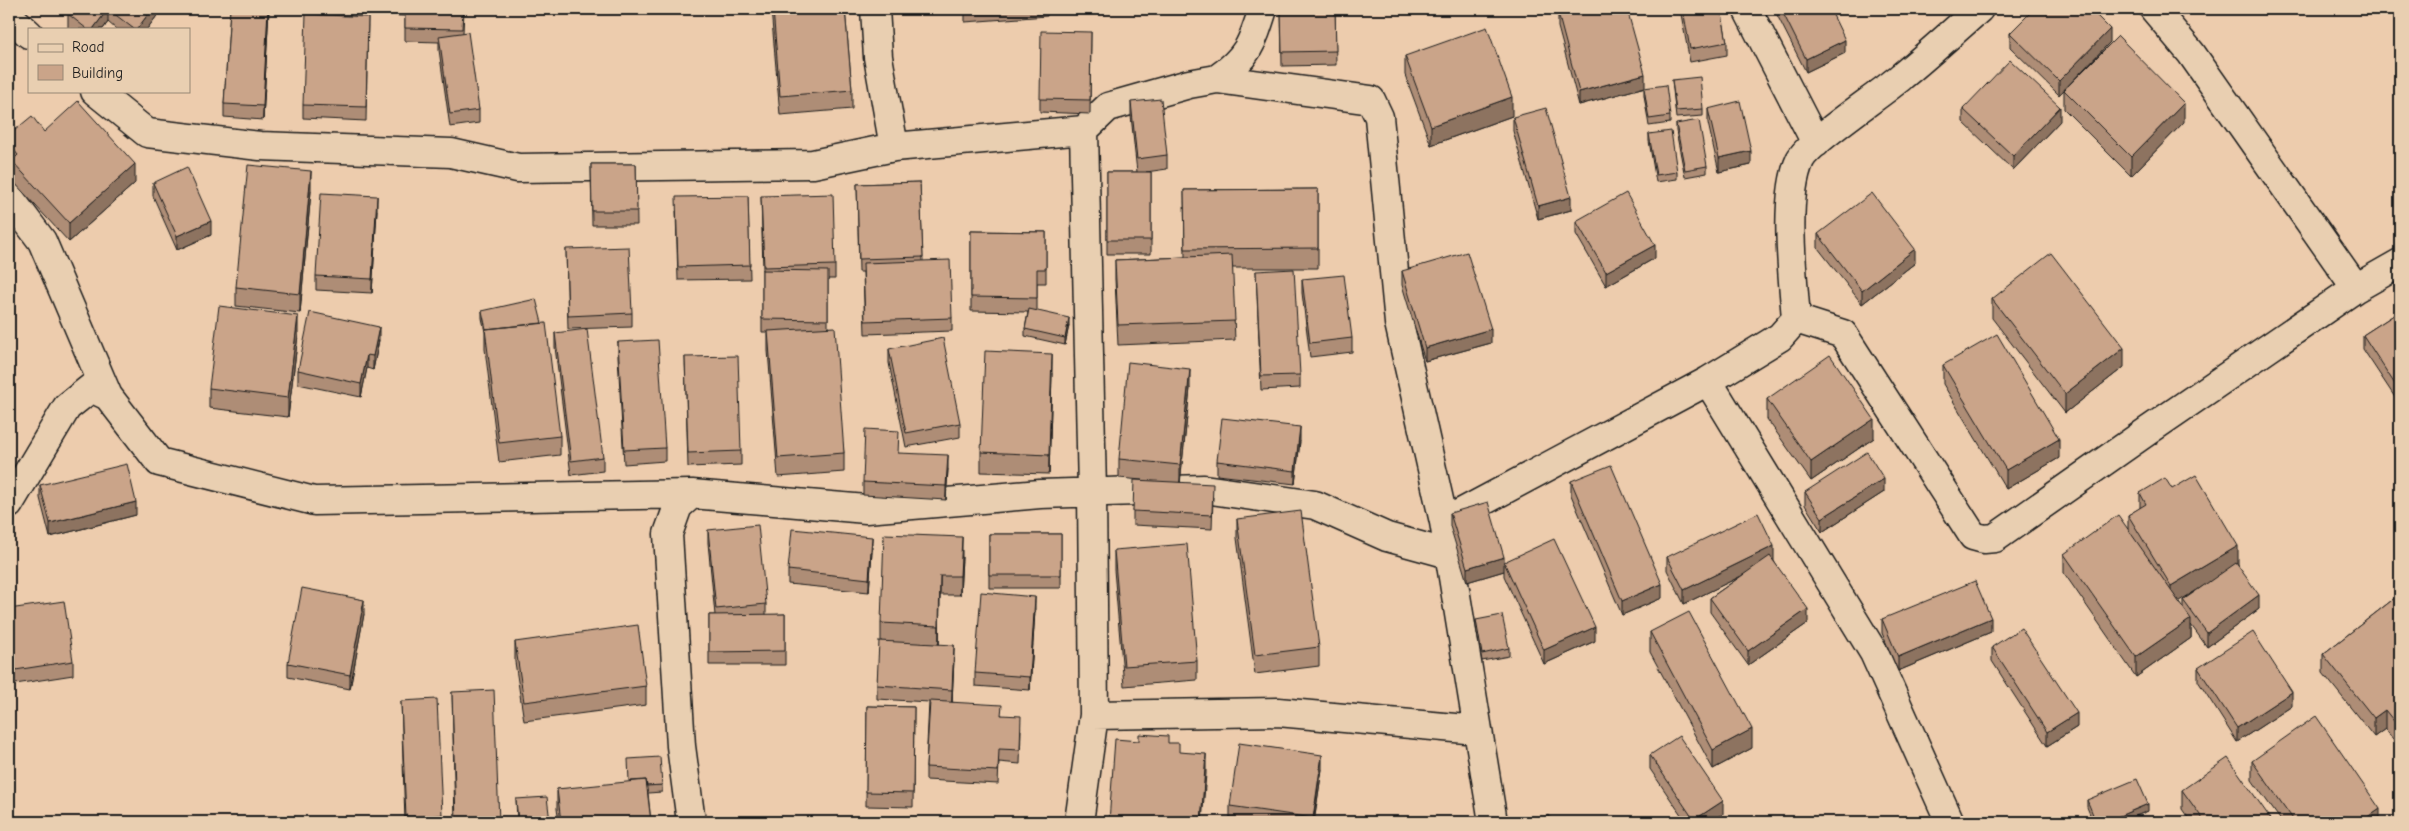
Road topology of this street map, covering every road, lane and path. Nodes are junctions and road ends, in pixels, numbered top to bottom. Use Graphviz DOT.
graph roads {
  1 [pos="14,9"];
  2 [pos="875,9"];
  3 [pos="1263,9"];
  4 [pos="1747,9"];
  5 [pos="1979,9"];
  6 [pos="2154,9"];
  7 [pos="9,16"];
  8 [pos="28,33"];
  9 [pos="1217,79"];
  10 [pos="96,92"];
  11 [pos="1084,130"];
  12 [pos="1816,143"];
  13 [pos="894,147"];
  14 [pos="9,197"];
  15 [pos="2400,263"];
  16 [pos="2356,288"];
  17 [pos="1796,319"];
  18 [pos="1708,381"];
  19 [pos="108,396"];
  20 [pos="1092,491"];
  21 [pos="692,494"];
  22 [pos="9,504"];
  23 [pos="1444,522"];
  24 [pos="1449,554"];
  25 [pos="1094,715"];
  26 [pos="1477,730"];
  27 [pos="1488,817"];
  28 [pos="691,822"];
  29 [pos="1079,822"];
  30 [pos="1950,822"];
  1 -- 7 [label="street"];
  2 -- 13 [label="street"];
  3 -- 9 [label="street"];
  4 -- 12 [label="street"];
  5 -- 12 [label="street"];
  6 -- 16 [label="street"];
  7 -- 8 [label="street"];
  9 -- 11 [label="street"];
  9 -- 23 [label="street"];
  10 -- 13 [label="street"];
  11 -- 13 [label="street"];
  11 -- 20 [label="street"];
  12 -- 17 [label="street"];
  14 -- 19 [label="street"];
  15 -- 16 [label="street"];
  16 -- 17 [label="street"];
  17 -- 18 [label="street"];
  18 -- 23 [label="street"];
  18 -- 30 [label="street"];
  19 -- 21 [label="street"];
  19 -- 22 [label="street"];
  20 -- 21 [label="street"];
  20 -- 24 [label="street"];
  20 -- 25 [label="street"];
  21 -- 28 [label="street"];
  23 -- 24 [label="street"];
  24 -- 26 [label="street"];
  25 -- 26 [label="street"];
  25 -- 29 [label="street"];
  26 -- 27 [label="street"];
}
